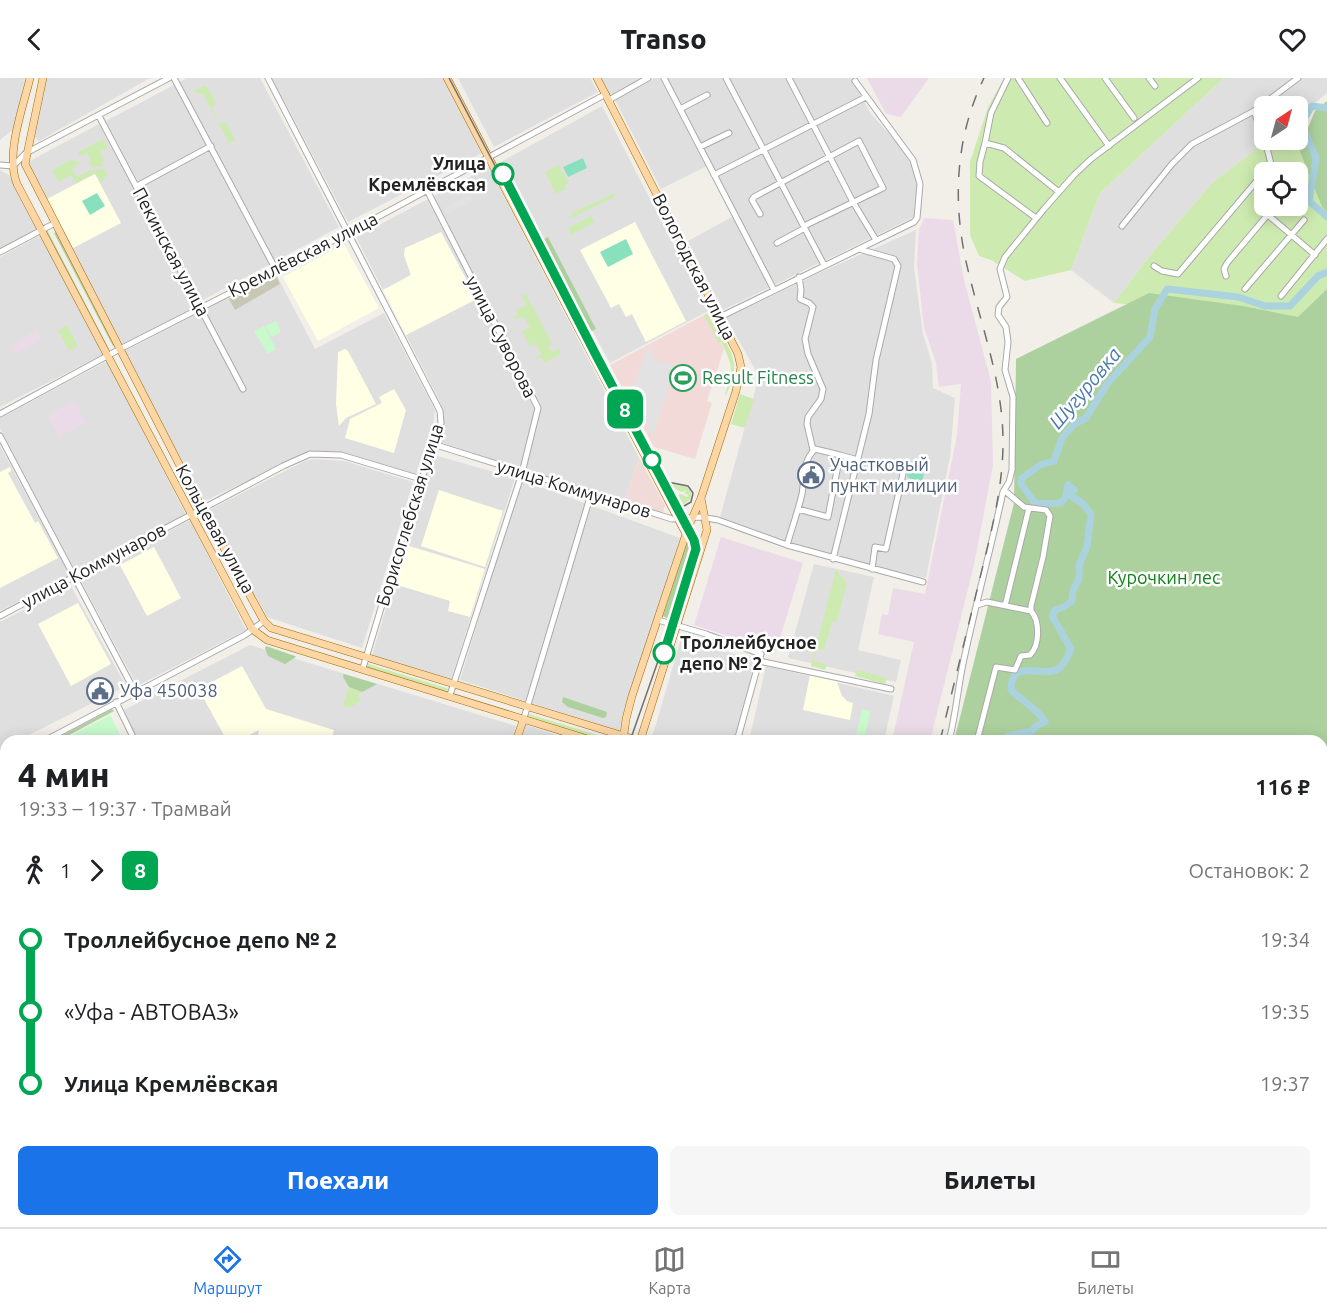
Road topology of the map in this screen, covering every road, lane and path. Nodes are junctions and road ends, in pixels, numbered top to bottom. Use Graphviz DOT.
graph roads {
  1 [pos="30,78"];
  2 [pos="43,78"];
  3 [pos="169,78"];
  4 [pos="174,78"];
  5 [pos="268,78"];
  6 [pos="447,78"];
  7 [pos="597,78"];
  8 [pos="648,78"];
  9 [pos="664,78"];
  10 [pos="726,78"];
  11 [pos="789,78"];
  12 [pos="1008,78"];
  13 [pos="1018,78"];
  14 [pos="1060,78"];
  15 [pos="1105,78"];
  16 [pos="1149,78"];
  17 [pos="1196,78"];
  18 [pos="1298,78"];
  19 [pos="855,81"];
  20 [pos="1155,86"];
  21 [pos="707,95"];
  22 [pos="1274,96"];
  23 [pos="608,97"];
  24 [pos="866,97"];
  25 [pos="680,109"];
  26 [pos="1254,111"];
  27 [pos="99,116"];
  28 [pos="1134,118"];
  29 [pos="1047,123"];
  30 [pos="813,124"];
  31 [pos="729,133"];
  32 [pos="985,143"];
  33 [pos="211,146"];
  34 [pos="1108,146"];
  35 [pos="700,147"];
  36 [pos="765,148"];
  37 [pos="26,153"];
  38 [pos="831,157"];
  39 [pos="488,158"];
  40 [pos="0,165"];
  41 [pos="13,166"];
  42 [pos="714,175"];
  43 [pos="780,183"];
  44 [pos="1254,184"];
  45 [pos="137,186"];
  46 [pos="427,190"];
  47 [pos="1059,192"];
  48 [pos="853,202"];
  49 [pos="760,214"];
  50 [pos="1267,216"];
  51 [pos="1269,216"];
  52 [pos="1036,218"];
  53 [pos="1304,220"];
  54 [pos="55,224"];
  55 [pos="1122,226"];
  56 [pos="805,227"];
  57 [pos="42,230"];
  58 [pos="348,233"];
  59 [pos="1291,235"];
  60 [pos="1327,239"];
  61 [pos="876,240"];
  62 [pos="777,243"];
  63 [pos="859,249"];
  64 [pos="0,252"];
  65 [pos="1315,255"];
  66 [pos="824,265"];
  67 [pos="1154,266"];
  68 [pos="276,270"];
  69 [pos="1226,276"];
  70 [pos="799,278"];
  71 [pos="1245,288"];
  72 [pos="774,290"];
  73 [pos="1281,296"];
  74 [pos="201,308"];
  75 [pos="720,317"];
  76 [pos="120,349"];
  77 [pos="109,355"];
  78 [pos="243,389"];
  79 [pos="0,414"];
  80 [pos="0,436"];
  81 [pos="433,444"];
  82 [pos="813,450"];
  83 [pos="840,455"];
  84 [pos="858,460"];
  85 [pos="905,465"];
  86 [pos="522,473"];
  87 [pos="421,479"];
  88 [pos="1004,490"];
  89 [pos="591,494"];
  90 [pos="701,498"];
  91 [pos="1029,508"];
  92 [pos="203,509"];
  93 [pos="798,509"];
  94 [pos="193,514"];
  95 [pos="693,517"];
  96 [pos="705,517"];
  97 [pos="678,519"];
  98 [pos="686,534"];
  99 [pos="788,545"];
  100 [pos="833,559"];
  101 [pos="872,568"];
  102 [pos="75,576"];
  103 [pos="923,582"];
  104 [pos="977,606"];
  105 [pos="1005,606"];
  106 [pos="1031,611"];
  107 [pos="0,616"];
  108 [pos="658,620"];
  109 [pos="264,621"];
  110 [pos="677,625"];
  111 [pos="252,629"];
  112 [pos="366,656"];
  113 [pos="760,657"];
  114 [pos="363,668"];
  115 [pos="454,685"];
  116 [pos="891,689"];
  117 [pos="135,692"];
  118 [pos="450,695"];
  119 [pos="116,702"];
  120 [pos="527,706"];
  121 [pos="524,718"];
  122 [pos="55,735"];
  123 [pos="132,735"];
  124 [pos="518,735"];
  125 [pos="576,735"];
  126 [pos="615,735"];
  127 [pos="624,735"];
  128 [pos="642,735"];
  129 [pos="739,735"];
  130 [pos="951,735"];
  131 [pos="978,735"];
  1 -- 41 [label="main road, Кольцевая улица"];
  2 -- 37 [label="main road, Кольцевая улица"];
  3 -- 27 [label="street"];
  4 -- 33 [label="street"];
  5 -- 58 [label="street, Борисоглебская улица"];
  6 -- 39 [label="main road"];
  7 -- 23 [label="main road, Вологодская улица"];
  8 -- 23 [label="street, Кремлёвская улица"];
  9 -- 25 [label="street"];
  10 -- 36 [label="street"];
  11 -- 30 [label="street"];
  12 -- 32 [label="street"];
  13 -- 29 [label="street"];
  14 -- 34 [label="street"];
  15 -- 28 [label="street"];
  16 -- 20 [label="street"];
  17 -- 34 [label="street"];
  18 -- 22 [label="street"];
  19 -- 24 [label="street"];
  21 -- 25 [label="street"];
  23 -- 39 [label="street, Кремлёвская улица"];
  23 -- 75 [label="main road, Вологодская улица"];
  24 -- 30 [label="street"];
  24 -- 61 [label="street"];
  25 -- 35 [label="street"];
  26 -- 55 [label="street"];
  27 -- 37 [label="street"];
  27 -- 45 [label="street, Пекинская улица"];
  30 -- 36 [label="street"];
  30 -- 38 [label="street"];
  31 -- 35 [label="street"];
  32 -- 47 [label="street"];
  32 -- 52 [label="street"];
  33 -- 45 [label="street"];
  33 -- 68 [label="street"];
  34 -- 47 [label="street"];
  35 -- 42 [label="street"];
  36 -- 42 [label="street"];
  36 -- 43 [label="street"];
  37 -- 41 [label="street"];
  37 -- 54 [label="main road, Кольцевая улица"];
  38 -- 43 [label="street"];
  38 -- 48 [label="street"];
  38 -- 48 [label="street"];
  39 -- 46 [label="street, Кремлёвская улица"];
  39 -- 97 [label="main road"];
  40 -- 41 [label="street"];
  41 -- 57 [label="main road, Кольцевая улица"];
  42 -- 72 [label="street"];
  43 -- 49 [label="street"];
  43 -- 56 [label="street"];
  44 -- 67 [label="street"];
  45 -- 74 [label="street, Пекинская улица"];
  46 -- 58 [label="street, Кремлёвская улица"];
  46 -- 86 [label="street, улица Суворова"];
  47 -- 52 [label="street"];
  48 -- 56 [label="street"];
  48 -- 61 [label="street"];
  50 -- 69 [label="street"];
  51 -- 59 [label="street"];
  52 -- 88 [label="street"];
  53 -- 59 [label="street"];
  54 -- 57 [label="street"];
  54 -- 76 [label="main road, Кольцевая улица"];
  56 -- 62 [label="street"];
  56 -- 66 [label="street"];
  57 -- 64 [label="street"];
  57 -- 77 [label="main road, Кольцевая улица"];
  58 -- 68 [label="street, Кремлёвская улица"];
  58 -- 81 [label="street, Борисоглебская улица"];
  59 -- 65 [label="street"];
  59 -- 71 [label="street"];
  60 -- 65 [label="street"];
  61 -- 63 [label="street"];
  63 -- 66 [label="street"];
  63 -- 84 [label="street"];
  65 -- 73 [label="street"];
  66 -- 70 [label="street"];
  68 -- 74 [label="street, Кремлёвская улица"];
  70 -- 72 [label="street"];
  70 -- 82 [label="street"];
  72 -- 75 [label="street"];
  74 -- 76 [label="street, Кремлёвская улица"];
  74 -- 78 [label="street, Пекинская улица"];
  75 -- 90 [label="main road, Вологодская улица"];
  76 -- 77 [label="street, Кремлёвская улица"];
  76 -- 92 [label="main road, Кольцевая улица"];
  77 -- 79 [label="street, Кремлёвская улица"];
  77 -- 94 [label="main road, Кольцевая улица"];
  80 -- 102 [label="street"];
  81 -- 86 [label="street, улица Коммунаров"];
  81 -- 87 [label="street, Борисоглебская улица"];
  82 -- 83 [label="street"];
  82 -- 93 [label="street"];
  83 -- 84 [label="street"];
  83 -- 93 [label="street"];
  84 -- 100 [label="street"];
  85 -- 101 [label="street"];
  86 -- 89 [label="street, улица Коммунаров"];
  86 -- 115 [label="street, улица Суворова"];
  87 -- 92 [label="street, улица Коммунаров"];
  87 -- 112 [label="street, Борисоглебская улица"];
  88 -- 91 [label="street"];
  88 -- 104 [label="street"];
  89 -- 97 [label="street, улица Коммунаров"];
  89 -- 120 [label="street"];
  90 -- 95 [label="main road, Вологодская улица"];
  90 -- 96 [label="main road, Вологодская улица"];
  91 -- 105 [label="street"];
  91 -- 106 [label="street"];
  92 -- 94 [label="street, улица Коммунаров"];
  92 -- 109 [label="main road, Кольцевая улица"];
  93 -- 99 [label="street"];
  94 -- 102 [label="street, улица Коммунаров"];
  94 -- 111 [label="main road, Кольцевая улица"];
  95 -- 96 [label="street, улица Коммунаров"];
  95 -- 97 [label="street, улица Коммунаров"];
  95 -- 98 [label="main road, Вологодская улица"];
  96 -- 99 [label="street, улица Коммунаров"];
  96 -- 110 [label="main road, Вологодская улица"];
  97 -- 98 [label="main road"];
  98 -- 108 [label="main road, Вологодская улица"];
  99 -- 100 [label="street, улица Коммунаров"];
  100 -- 101 [label="street, улица Коммунаров"];
  101 -- 103 [label="street, улица Коммунаров"];
  102 -- 107 [label="street, улица Коммунаров"];
  102 -- 117 [label="street"];
  104 -- 105 [label="street"];
  104 -- 130 [label="street"];
  105 -- 106 [label="street"];
  106 -- 131 [label="street"];
  108 -- 110 [label="street"];
  108 -- 127 [label="main road, Вологодская улица"];
  109 -- 111 [label="street"];
  109 -- 112 [label="main road"];
  110 -- 113 [label="street"];
  110 -- 128 [label="main road, Вологодская улица"];
  111 -- 114 [label="main road"];
  111 -- 117 [label="street"];
  112 -- 114 [label="street, Борисоглебская улица"];
  112 -- 115 [label="main road"];
  113 -- 116 [label="street"];
  113 -- 129 [label="street"];
  114 -- 118 [label="main road"];
  115 -- 118 [label="street, улица Суворова"];
  115 -- 120 [label="main road"];
  117 -- 119 [label="street"];
  118 -- 121 [label="main road"];
  119 -- 122 [label="street"];
  119 -- 123 [label="street"];
  120 -- 121 [label="street"];
  120 -- 126 [label="main road"];
  121 -- 124 [label="main road"];
  121 -- 125 [label="main road"];
}
